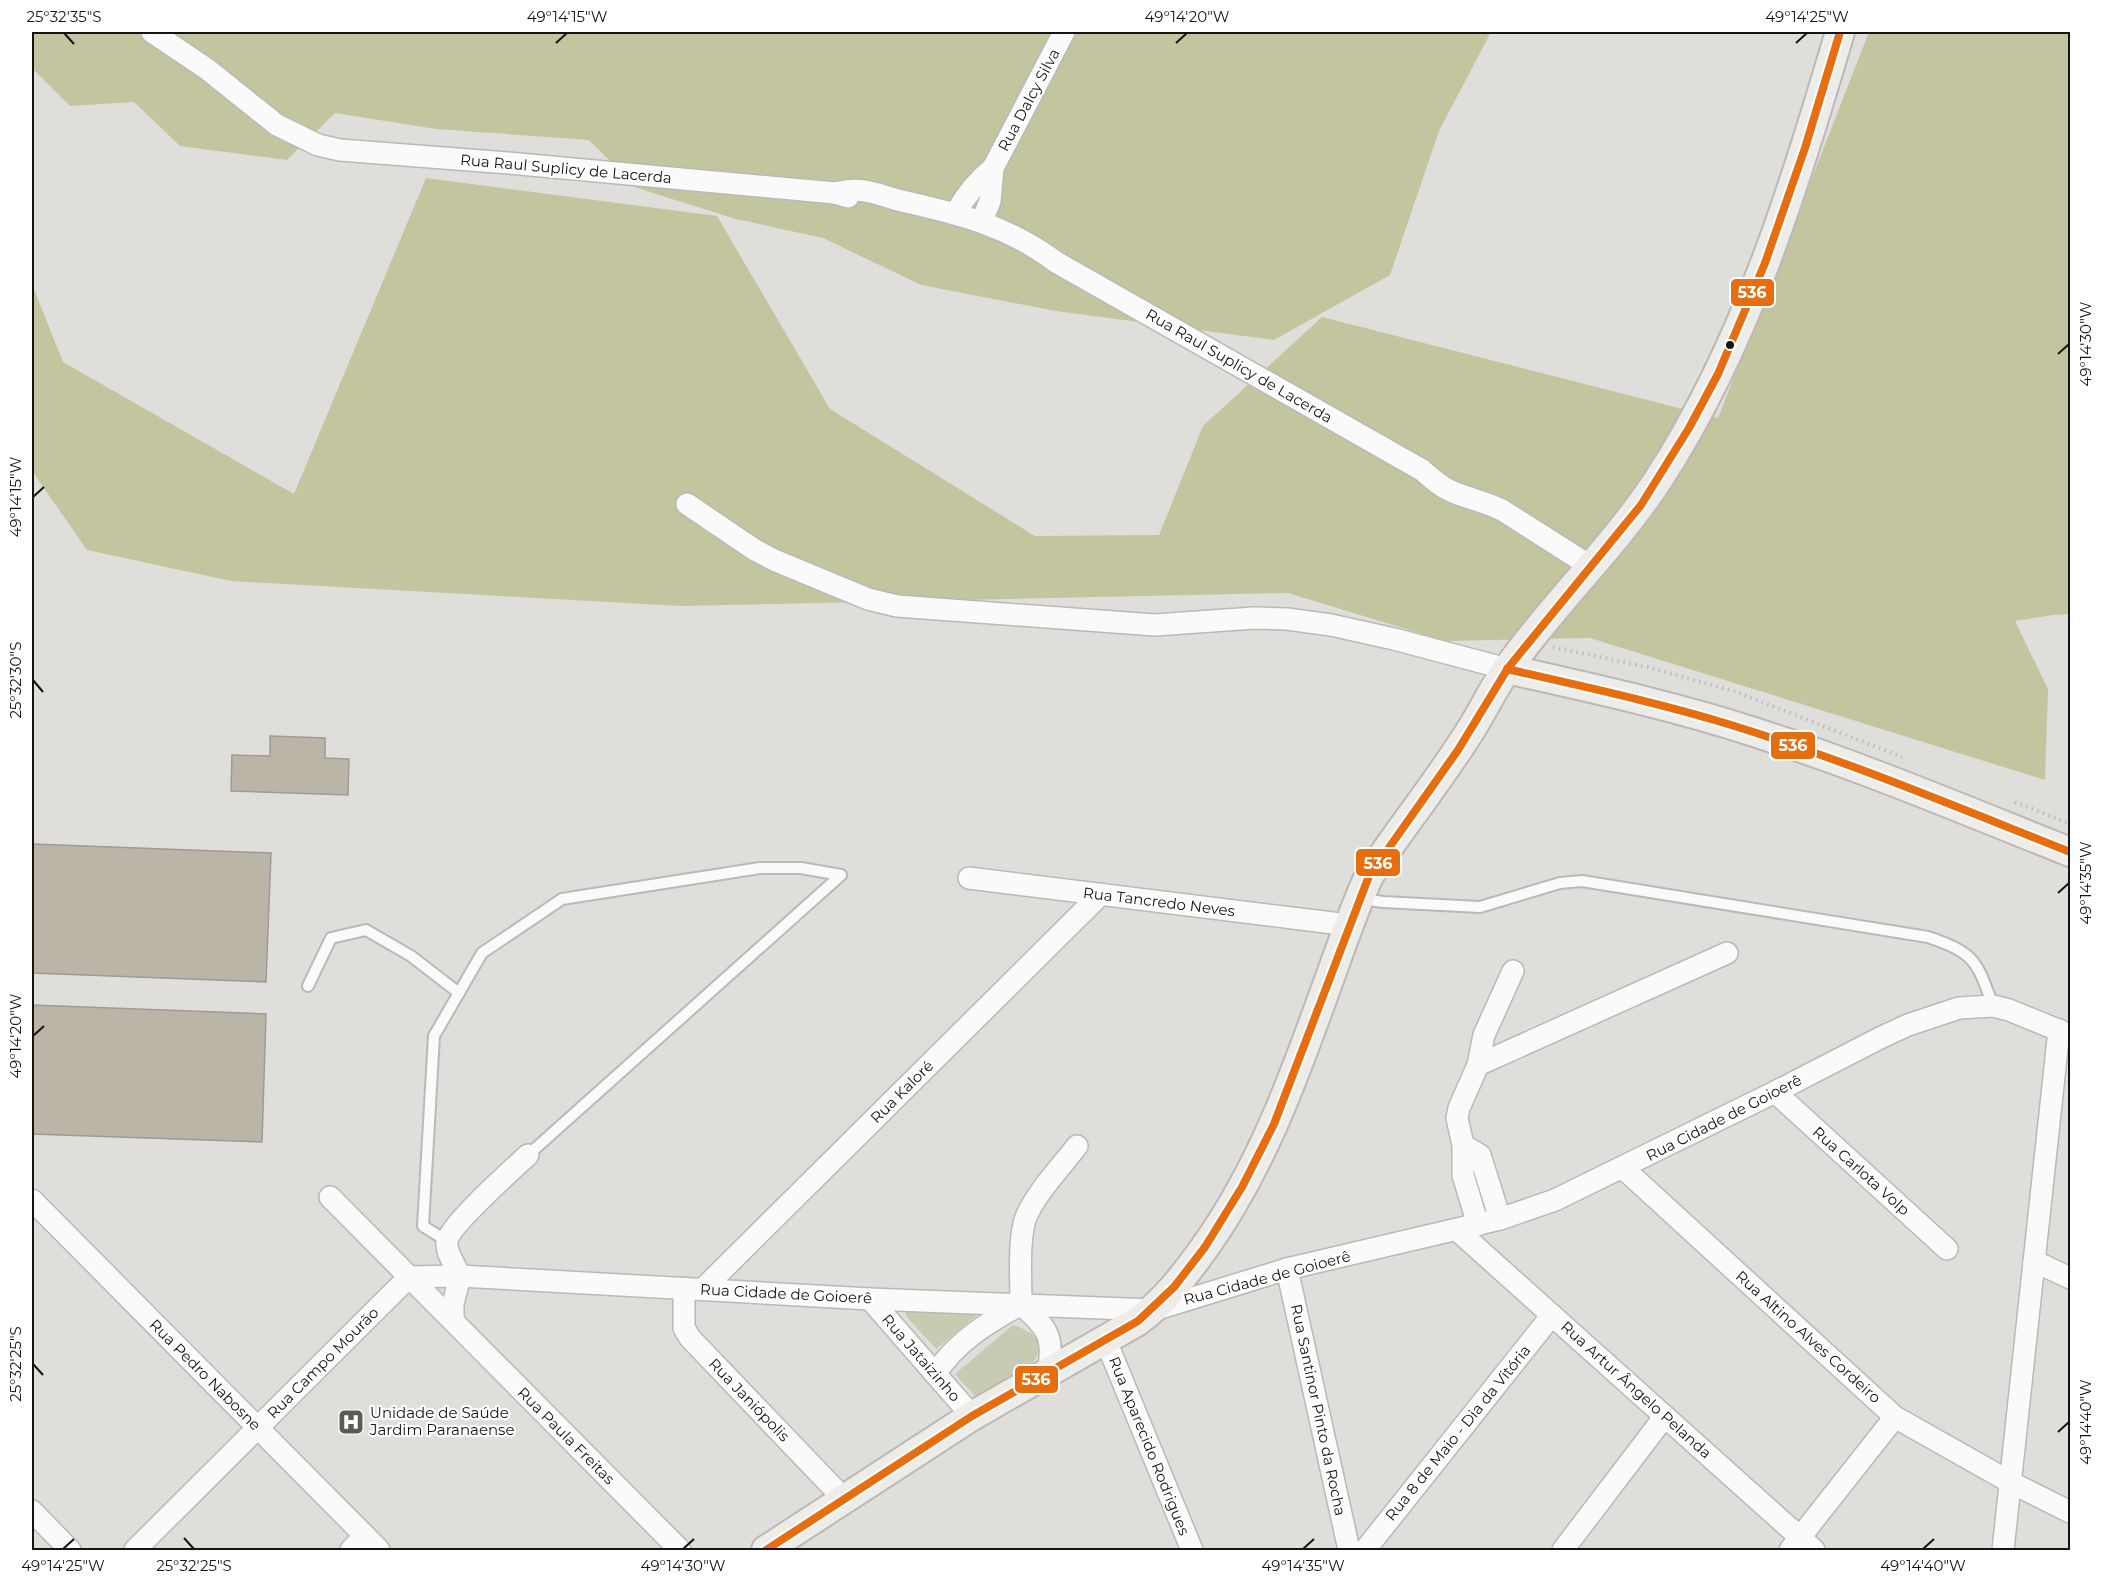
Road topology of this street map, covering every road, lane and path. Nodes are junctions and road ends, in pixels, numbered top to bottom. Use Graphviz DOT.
graph roads {
  1 [pos="152,32"];
  2 [pos="1064,32"];
  3 [pos="1840,32"];
  4 [pos="993,168"];
  5 [pos="956,213"];
  6 [pos="982,221"];
  7 [pos="687,504"];
  8 [pos="1590,566"];
  9 [pos="1507,669"];
  10 [pos="2070,852"];
  11 [pos="969,878"];
  12 [pos="1101,894"];
  13 [pos="1359,898"];
  14 [pos="1349,925"];
  15 [pos="1726,953"];
  16 [pos="1514,971"];
  17 [pos="308,986"];
  18 [pos="459,993"];
  19 [pos="1993,1006"];
  20 [pos="2065,1033"];
  21 [pos="1478,1065"];
  22 [pos="1775,1092"];
  23 [pos="1463,1145"];
  24 [pos="1077,1146"];
  25 [pos="528,1155"];
  26 [pos="1623,1168"];
  27 [pos="330,1197"];
  28 [pos="32,1200"];
  29 [pos="1500,1219"];
  30 [pos="1478,1225"];
  31 [pos="1457,1230"];
  32 [pos="447,1241"];
  33 [pos="1947,1249"];
  34 [pos="2034,1261"];
  35 [pos="1287,1269"];
  36 [pos="460,1276"];
  37 [pos="409,1277"];
  38 [pos="2070,1278"];
  39 [pos="694,1289"];
  40 [pos="870,1299"];
  41 [pos="1021,1304"];
  42 [pos="1154,1310"];
  43 [pos="1552,1315"];
  44 [pos="453,1321"];
  45 [pos="1106,1341"];
  46 [pos="1048,1372"];
  47 [pos="935,1374"];
  48 [pos="972,1416"];
  49 [pos="1665,1416"];
  50 [pos="1896,1417"];
  51 [pos="258,1428"];
  52 [pos="2010,1482"];
  53 [pos="844,1499"];
  54 [pos="32,1511"];
  55 [pos="2070,1512"];
  56 [pos="365,1546"];
  57 [pos="1802,1546"];
  58 [pos="70,1551"];
  59 [pos="135,1551"];
  60 [pos="680,1551"];
  61 [pos="766,1551"];
  62 [pos="1192,1551"];
  63 [pos="1349,1551"];
  64 [pos="1365,1551"];
  65 [pos="1563,1551"];
  66 [pos="2003,1551"];
  1 -- 5 [label="street, Rua Raul Suplicy de Lacerda"];
  2 -- 4 [label="street, Rua Dalcy Silva"];
  3 -- 8 [label="main road"];
  4 -- 5 [label="street, Rua Dalcy Silva"];
  4 -- 6 [label="street, Rua Dalcy Silva"];
  5 -- 6 [label="street, Rua Raul Suplicy de Lacerda"];
  6 -- 8 [label="street, Rua Raul Suplicy de Lacerda"];
  7 -- 9 [label="street"];
  8 -- 9 [label="main road"];
  9 -- 10 [label="main road"];
  9 -- 13 [label="main road"];
  11 -- 12 [label="street, Rua Tancredo Neves"];
  12 -- 14 [label="street, Rua Tancredo Neves"];
  12 -- 39 [label="street, Rua Kaloré"];
  13 -- 14 [label="main road"];
  13 -- 19 [label="lane"];
  14 -- 42 [label="main road"];
  15 -- 21 [label="street"];
  16 -- 21 [label="street"];
  17 -- 18 [label="lane"];
  18 -- 25 [label="lane"];
  18 -- 32 [label="lane"];
  19 -- 20 [label="street, Rua Cidade de Goioerê"];
  19 -- 22 [label="street, Rua Cidade de Goioerê"];
  20 -- 34 [label="street"];
  21 -- 23 [label="street"];
  22 -- 26 [label="street, Rua Cidade de Goioerê"];
  22 -- 33 [label="street, Rua Carlota Volp"];
  23 -- 29 [label="street"];
  23 -- 30 [label="street"];
  24 -- 41 [label="street"];
  25 -- 32 [label="street"];
  26 -- 29 [label="street, Rua Cidade de Goioerê"];
  26 -- 50 [label="street, Rua Altino Alves Cordeiro"];
  27 -- 37 [label="street, Rua Paula Freitas"];
  28 -- 51 [label="street, Rua Pedro Nabosne"];
  29 -- 30 [label="street, Rua Cidade de Goioerê"];
  30 -- 31 [label="street, Rua Cidade de Goioerê"];
  31 -- 35 [label="street, Rua Cidade de Goioerê"];
  31 -- 43 [label="street, Rua Artur Ângelo Pelanda"];
  32 -- 36 [label="street"];
  34 -- 38 [label="street"];
  34 -- 52 [label="street"];
  35 -- 42 [label="street, Rua Cidade de Goioerê"];
  35 -- 63 [label="street, Rua Santinor Pinto da Rocha"];
  36 -- 37 [label="street, Rua Cidade de Goioerê"];
  36 -- 39 [label="street, Rua Cidade de Goioerê"];
  36 -- 44 [label="street"];
  37 -- 44 [label="street, Rua Paula Freitas"];
  37 -- 51 [label="street, Rua Campo Mourão"];
  39 -- 40 [label="street, Rua Cidade de Goioerê"];
  39 -- 53 [label="street, Rua Janiópolis"];
  40 -- 41 [label="street, Rua Cidade de Goioerê"];
  40 -- 47 [label="street, Rua Jataizinho"];
  41 -- 42 [label="street, Rua Cidade de Goioerê"];
  41 -- 46 [label="street"];
  41 -- 47 [label="street"];
  42 -- 45 [label="main road"];
  43 -- 49 [label="street, Rua Artur Ângelo Pelanda"];
  43 -- 64 [label="street, Rua 8 de Maio - Dia da Vitória"];
  44 -- 60 [label="street, Rua Paula Freitas"];
  45 -- 46 [label="main road"];
  45 -- 62 [label="street, Rua Aparecido Rodrigues"];
  46 -- 48 [label="main road"];
  47 -- 48 [label="street, Rua Jataizinho"];
  48 -- 53 [label="main road"];
  49 -- 57 [label="street, Rua Artur Ângelo Pelanda"];
  49 -- 65 [label="street"];
  50 -- 52 [label="street, Rua Altino Alves Cordeiro"];
  50 -- 57 [label="street"];
  51 -- 56 [label="street, Rua Pedro Nabosne"];
  51 -- 59 [label="street, Rua Campo Mourão"];
  52 -- 55 [label="street, Rua Altino Alves Cordeiro"];
  52 -- 66 [label="street"];
  53 -- 61 [label="main road"];
  54 -- 58 [label="street"];
}
